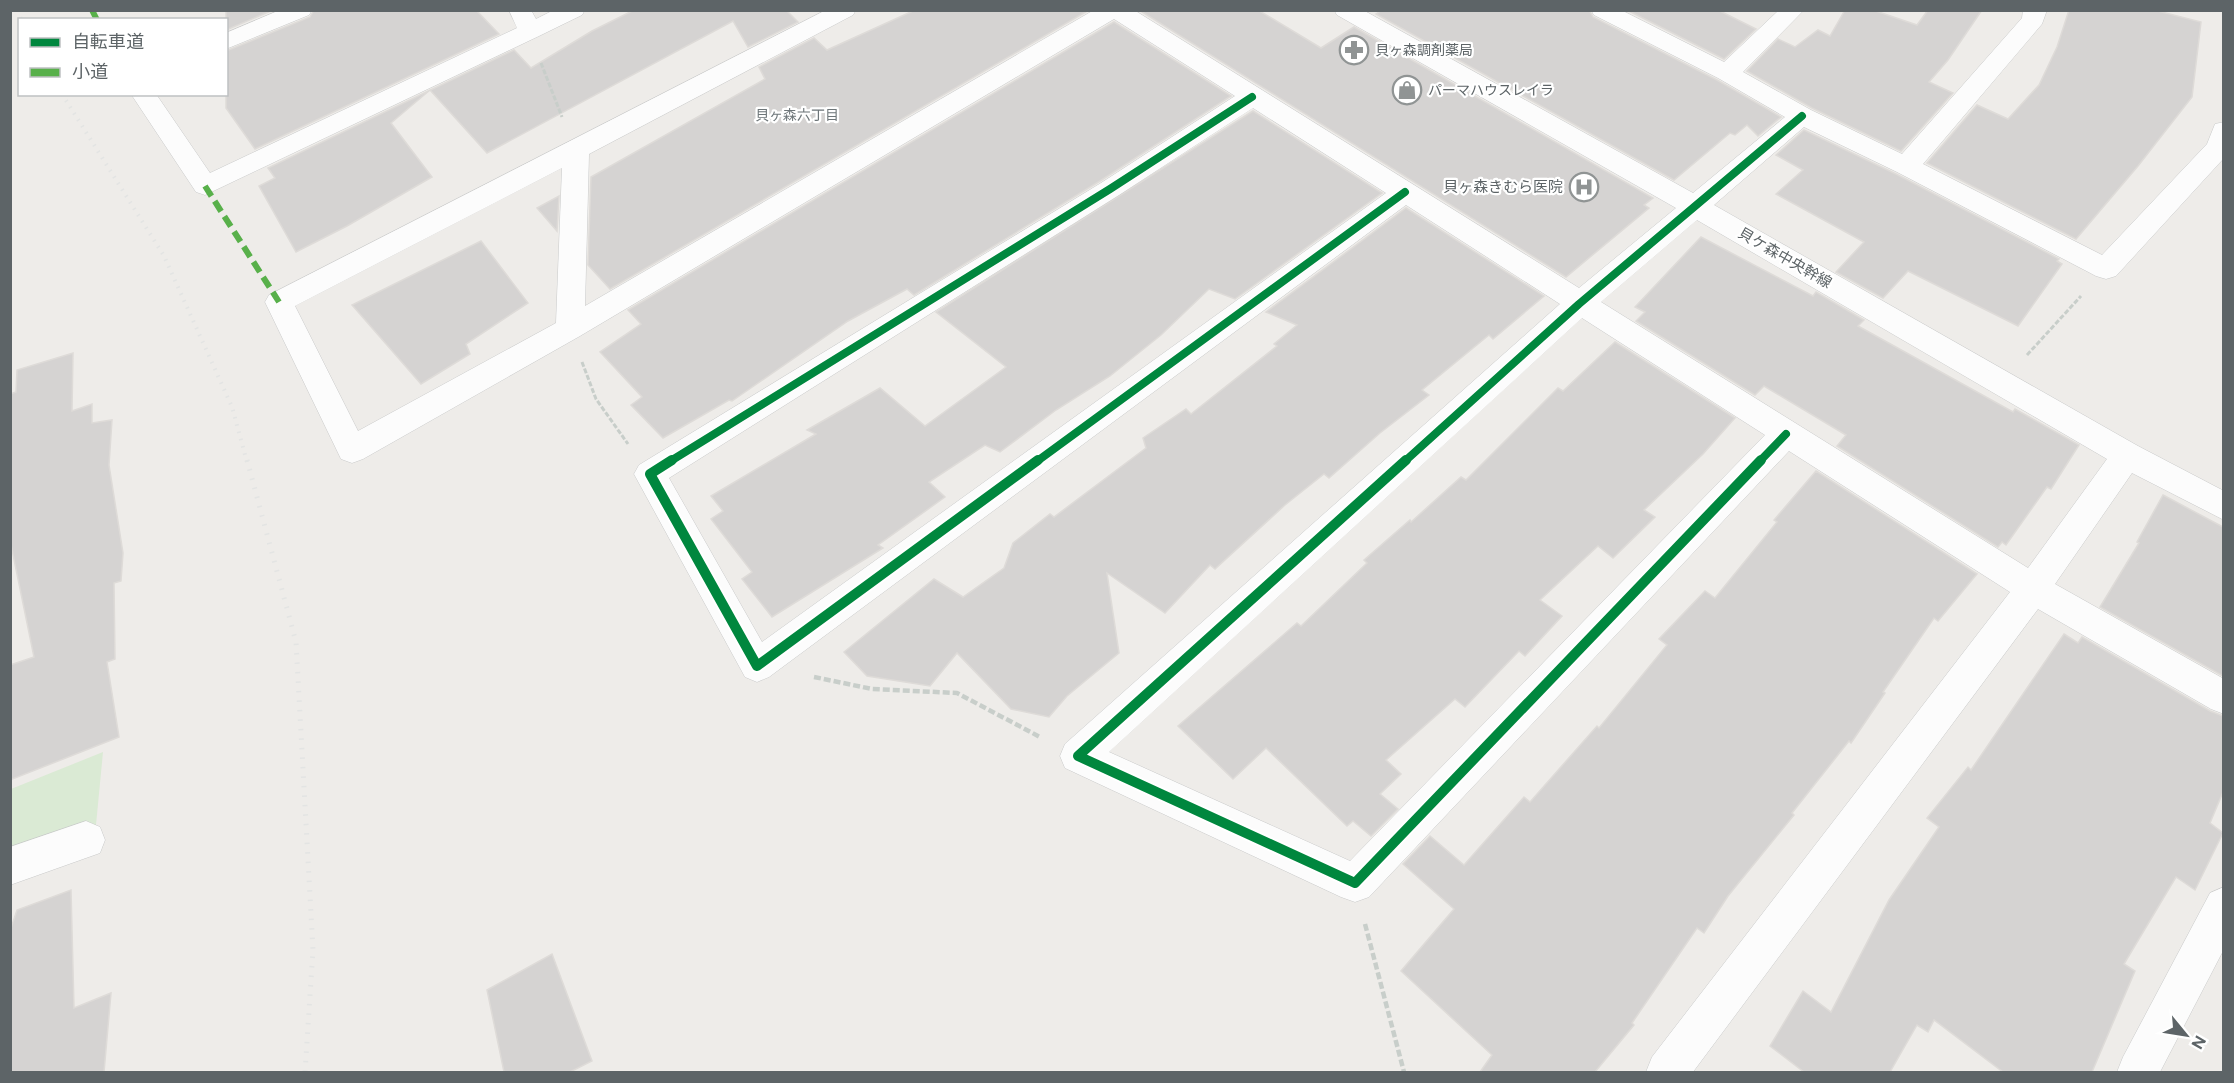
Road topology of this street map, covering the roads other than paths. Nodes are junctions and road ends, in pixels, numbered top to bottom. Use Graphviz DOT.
graph roads {
  1 [pos="300,10"];
  2 [pos="574,10"];
  3 [pos="845,10"];
  4 [pos="1114,10"];
  5 [pos="1345,10"];
  6 [pos="1602,10"];
  7 [pos="1793,10"];
  8 [pos="2035,10"];
  9 [pos="525,21"];
  10 [pos="228,41"];
  11 [pos="1727,73"];
  12 [pos="144,96"];
  13 [pos="1252,97"];
  14 [pos="1802,116"];
  15 [pos="2223,130"];
  16 [pos="576,150"];
  17 [pos="1906,166"];
  18 [pos="1405,192"];
  19 [pos="1694,206"];
  20 [pos="1580,304"];
  21 [pos="570,328"];
  22 [pos="1786,434"];
  23 [pos="2127,455"];
  24 [pos="2223,507"];
  25 [pos="2033,589"];
  26 [pos="2223,698"];
  27 [pos="86,840"];
  28 [pos="10,866"];
  29 [pos="2223,907"];
  30 [pos="1667,1072"];
  31 [pos="2138,1072"];
  1 -- 10 [label="street"];
  2 -- 9 [label="street"];
  3 -- 16 [label="street"];
  4 -- 13 [label="street"];
  4 -- 21 [label="street"];
  5 -- 19 [label="street, 貝ケ森中央幹線"];
  6 -- 11 [label="street"];
  7 -- 11 [label="street"];
  8 -- 17 [label="street"];
  9 -- 12 [label="street"];
  11 -- 14 [label="street"];
  13 -- 18 [label="street"];
  13 -- 18 [label="street"];
  14 -- 17 [label="street"];
  14 -- 19 [label="street"];
  15 -- 17 [label="street"];
  16 -- 21 [label="street"];
  16 -- 21 [label="street"];
  18 -- 20 [label="street"];
  19 -- 20 [label="street"];
  19 -- 23 [label="street, 貝ケ森中央幹線"];
  20 -- 22 [label="street"];
  20 -- 22 [label="street"];
  22 -- 25 [label="street"];
  23 -- 24 [label="street, 貝ケ森中央幹線"];
  23 -- 25 [label="street"];
  25 -- 26 [label="street"];
  25 -- 30 [label="street"];
  27 -- 28 [label="street"];
  29 -- 31 [label="street"];
}
